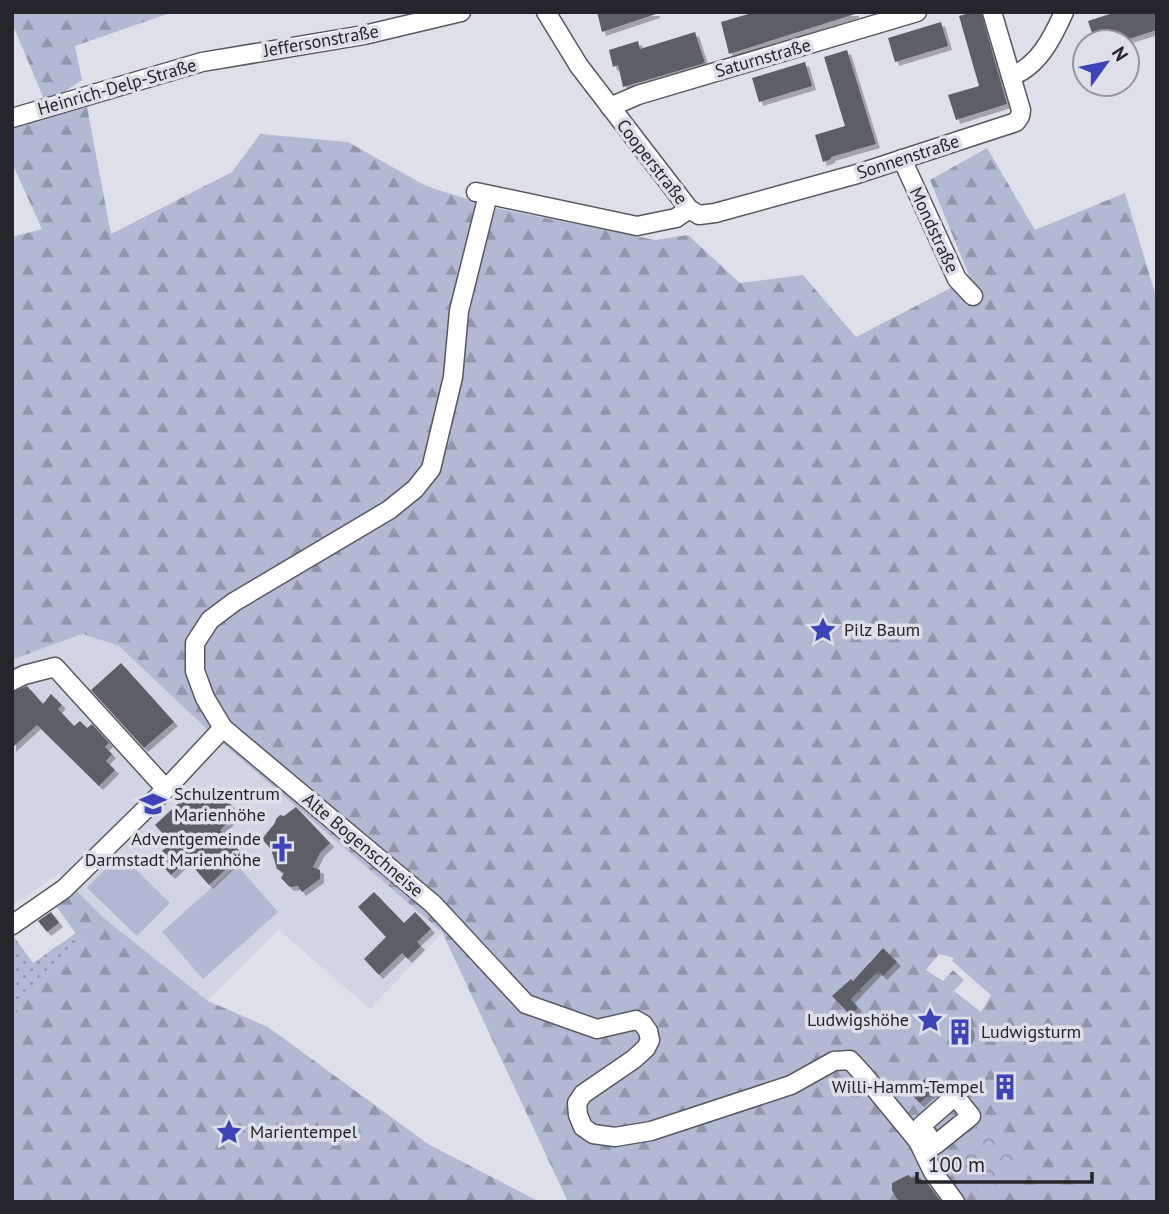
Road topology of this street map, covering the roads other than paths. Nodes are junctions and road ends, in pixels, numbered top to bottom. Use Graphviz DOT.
graph roads {
  1 [pos="461,12"];
  2 [pos="545,12"];
  3 [pos="917,12"];
  4 [pos="992,12"];
  5 [pos="1064,12"];
  6 [pos="222,59"];
  7 [pos="1011,76"];
  8 [pos="610,107"];
  9 [pos="12,118"];
  10 [pos="902,159"];
  11 [pos="689,209"];
  12 [pos="472,260"];
  13 [pos="973,296"];
  14 [pos="12,681"];
  15 [pos="223,728"];
  16 [pos="166,789"];
  17 [pos="12,925"];
  18 [pos="955,1202"];
  1 -- 6 [label="street, Jeffersonstraße"];
  2 -- 8 [label="street, Cooperstraße"];
  3 -- 8 [label="street, Saturnstraße"];
  4 -- 7 [label="street, Sonnenstraße"];
  5 -- 7 [label="street"];
  6 -- 9 [label="street, Heinrich-Delp-Straße"];
  7 -- 10 [label="street, Sonnenstraße"];
  8 -- 11 [label="street, Cooperstraße"];
  10 -- 11 [label="street, Sonnenstraße"];
  10 -- 13 [label="street, Mondstraße"];
  11 -- 12 [label="street, Cooperstraße"];
  12 -- 15 [label="street, Alte Bogenschneise"];
  14 -- 16 [label="street"];
  15 -- 16 [label="street"];
  15 -- 18 [label="street, Alte Bogenschneise"];
  16 -- 17 [label="street"];
}
